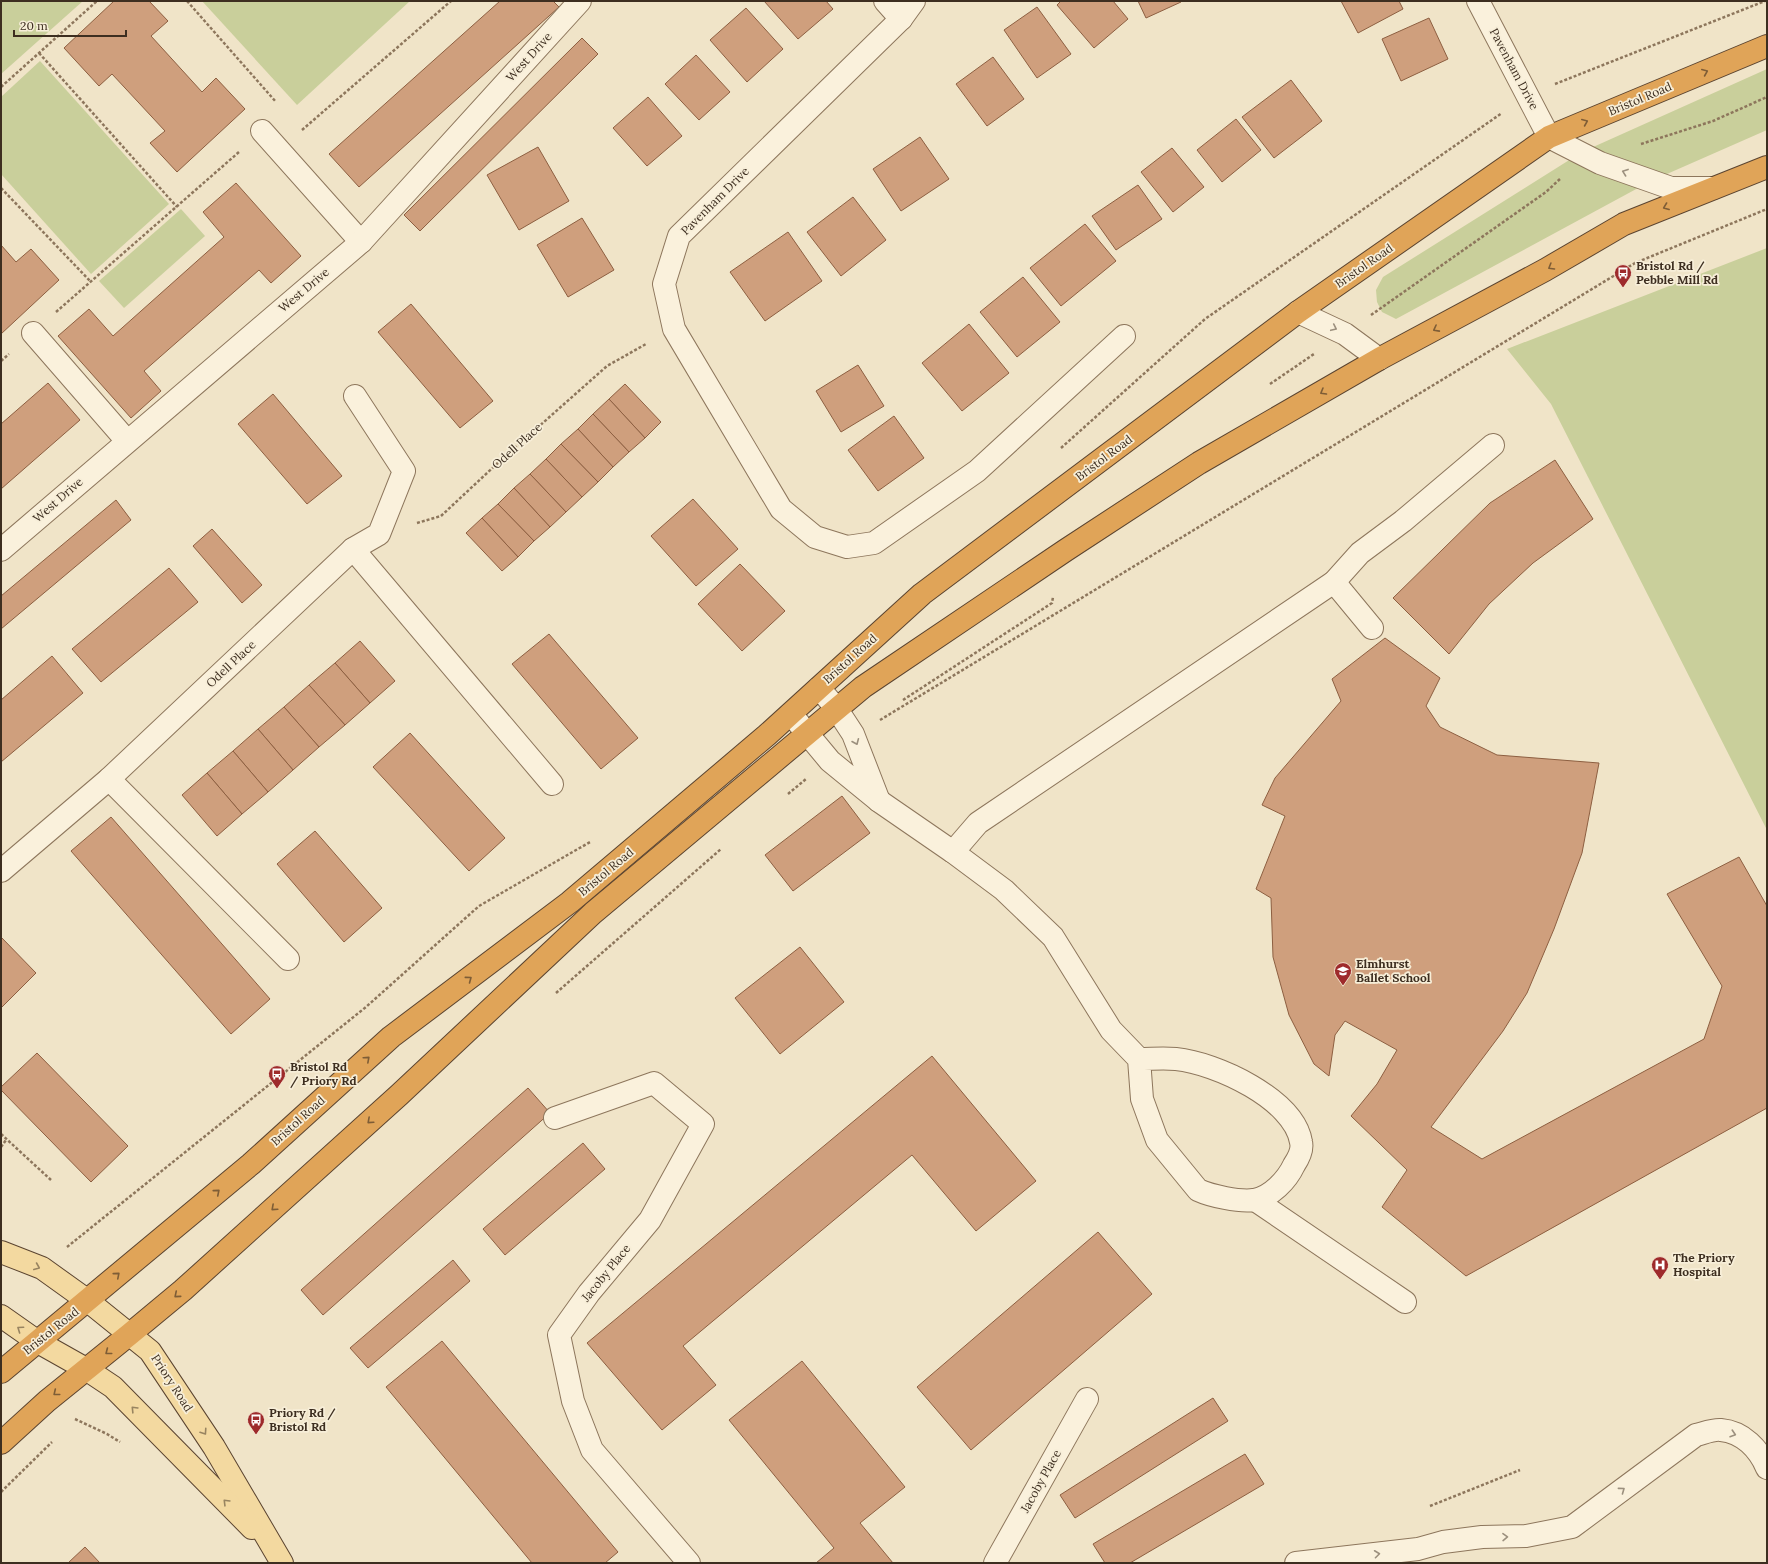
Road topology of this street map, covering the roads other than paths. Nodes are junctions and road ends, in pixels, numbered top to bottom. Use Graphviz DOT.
graph roads {
  1 [pos="580,1"];
  2 [pos="885,1"];
  3 [pos="914,1"];
  4 [pos="1478,1"];
  5 [pos="901,19"];
  6 [pos="1767,46"];
  7 [pos="262,131"];
  8 [pos="1549,137"];
  9 [pos="1767,167"];
  10 [pos="1717,188"];
  11 [pos="361,242"];
  12 [pos="1298,312"];
  13 [pos="33,332"];
  14 [pos="1124,336"];
  15 [pos="1379,359"];
  16 [pos="355,396"];
  17 [pos="127,441"];
  18 [pos="1493,445"];
  19 [pos="353,549"];
  20 [pos="1,550"];
  21 [pos="1334,582"];
  22 [pos="1372,628"];
  23 [pos="819,688"];
  24 [pos="836,708"];
  25 [pos="790,714"];
  26 [pos="807,733"];
  27 [pos="109,779"];
  28 [pos="552,784"];
  29 [pos="879,801"];
  30 [pos="953,852"];
  31 [pos="1,871"];
  32 [pos="288,959"];
  33 [pos="1140,1059"];
  34 [pos="554,1118"];
  35 [pos="1255,1200"];
  36 [pos="1,1252"];
  37 [pos="88,1301"];
  38 [pos="1405,1302"];
  39 [pos="1,1316"];
  40 [pos="130,1334"];
  41 [pos="38,1342"];
  42 [pos="86,1369"];
  43 [pos="1,1372"];
  44 [pos="1087,1399"];
  45 [pos="1,1443"];
  46 [pos="1767,1468"];
  47 [pos="277,1556"];
  48 [pos="689,1563"];
  49 [pos="996,1563"];
  50 [pos="1296,1563"];
  1 -- 11 [label="street, West Drive"];
  2 -- 5 [label="street"];
  3 -- 5 [label="street, Pavenham Drive"];
  4 -- 8 [label="street, Pavenham Drive"];
  5 -- 14 [label="street, Pavenham Drive"];
  8 -- 6 [label="highway, Bristol Road, one-way"];
  7 -- 11 [label="street"];
  10 -- 8 [label="street, one-way"];
  8 -- 12 [label="highway, Bristol Road"];
  9 -- 10 [label="highway, Bristol Road"];
  10 -- 15 [label="highway, Bristol Road, one-way"];
  11 -- 17 [label="street, West Drive"];
  12 -- 15 [label="street, one-way"];
  12 -- 23 [label="highway, Bristol Road"];
  13 -- 17 [label="street"];
  15 -- 24 [label="highway, Bristol Road, one-way"];
  16 -- 19 [label="street, Odell Place"];
  17 -- 20 [label="street, West Drive"];
  18 -- 21 [label="street"];
  19 -- 27 [label="street, Odell Place"];
  19 -- 28 [label="street"];
  21 -- 22 [label="street"];
  21 -- 30 [label="street"];
  23 -- 24 [label="street"];
  23 -- 25 [label="highway, Bristol Road"];
  24 -- 26 [label="highway, Bristol Road"];
  24 -- 29 [label="street, one-way"];
  25 -- 26 [label="street"];
  37 -- 25 [label="highway, Bristol Road, one-way"];
  26 -- 29 [label="street"];
  26 -- 40 [label="highway, Bristol Road, one-way"];
  27 -- 31 [label="street, Odell Place"];
  27 -- 32 [label="street"];
  29 -- 30 [label="street"];
  30 -- 33 [label="street"];
  33 -- 35 [label="street"];
  33 -- 35 [label="street"];
  34 -- 48 [label="street, Jacoby Place"];
  35 -- 38 [label="street"];
  36 -- 37 [label="main road, Priory Road, one-way"];
  37 -- 40 [label="main road, Priory Road"];
  37 -- 41 [label="highway, Bristol Road"];
  41 -- 39 [label="main road, Priory Road, one-way"];
  40 -- 42 [label="highway, Bristol Road, one-way"];
  40 -- 47 [label="main road, Priory Road, one-way"];
  41 -- 42 [label="main road, Priory Road"];
  41 -- 43 [label="highway, Bristol Road"];
  42 -- 45 [label="highway, Bristol Road, one-way"];
  47 -- 42 [label="main road, Priory Road, one-way"];
  44 -- 49 [label="street, Jacoby Place"];
  50 -- 46 [label="street, one-way"];
}
